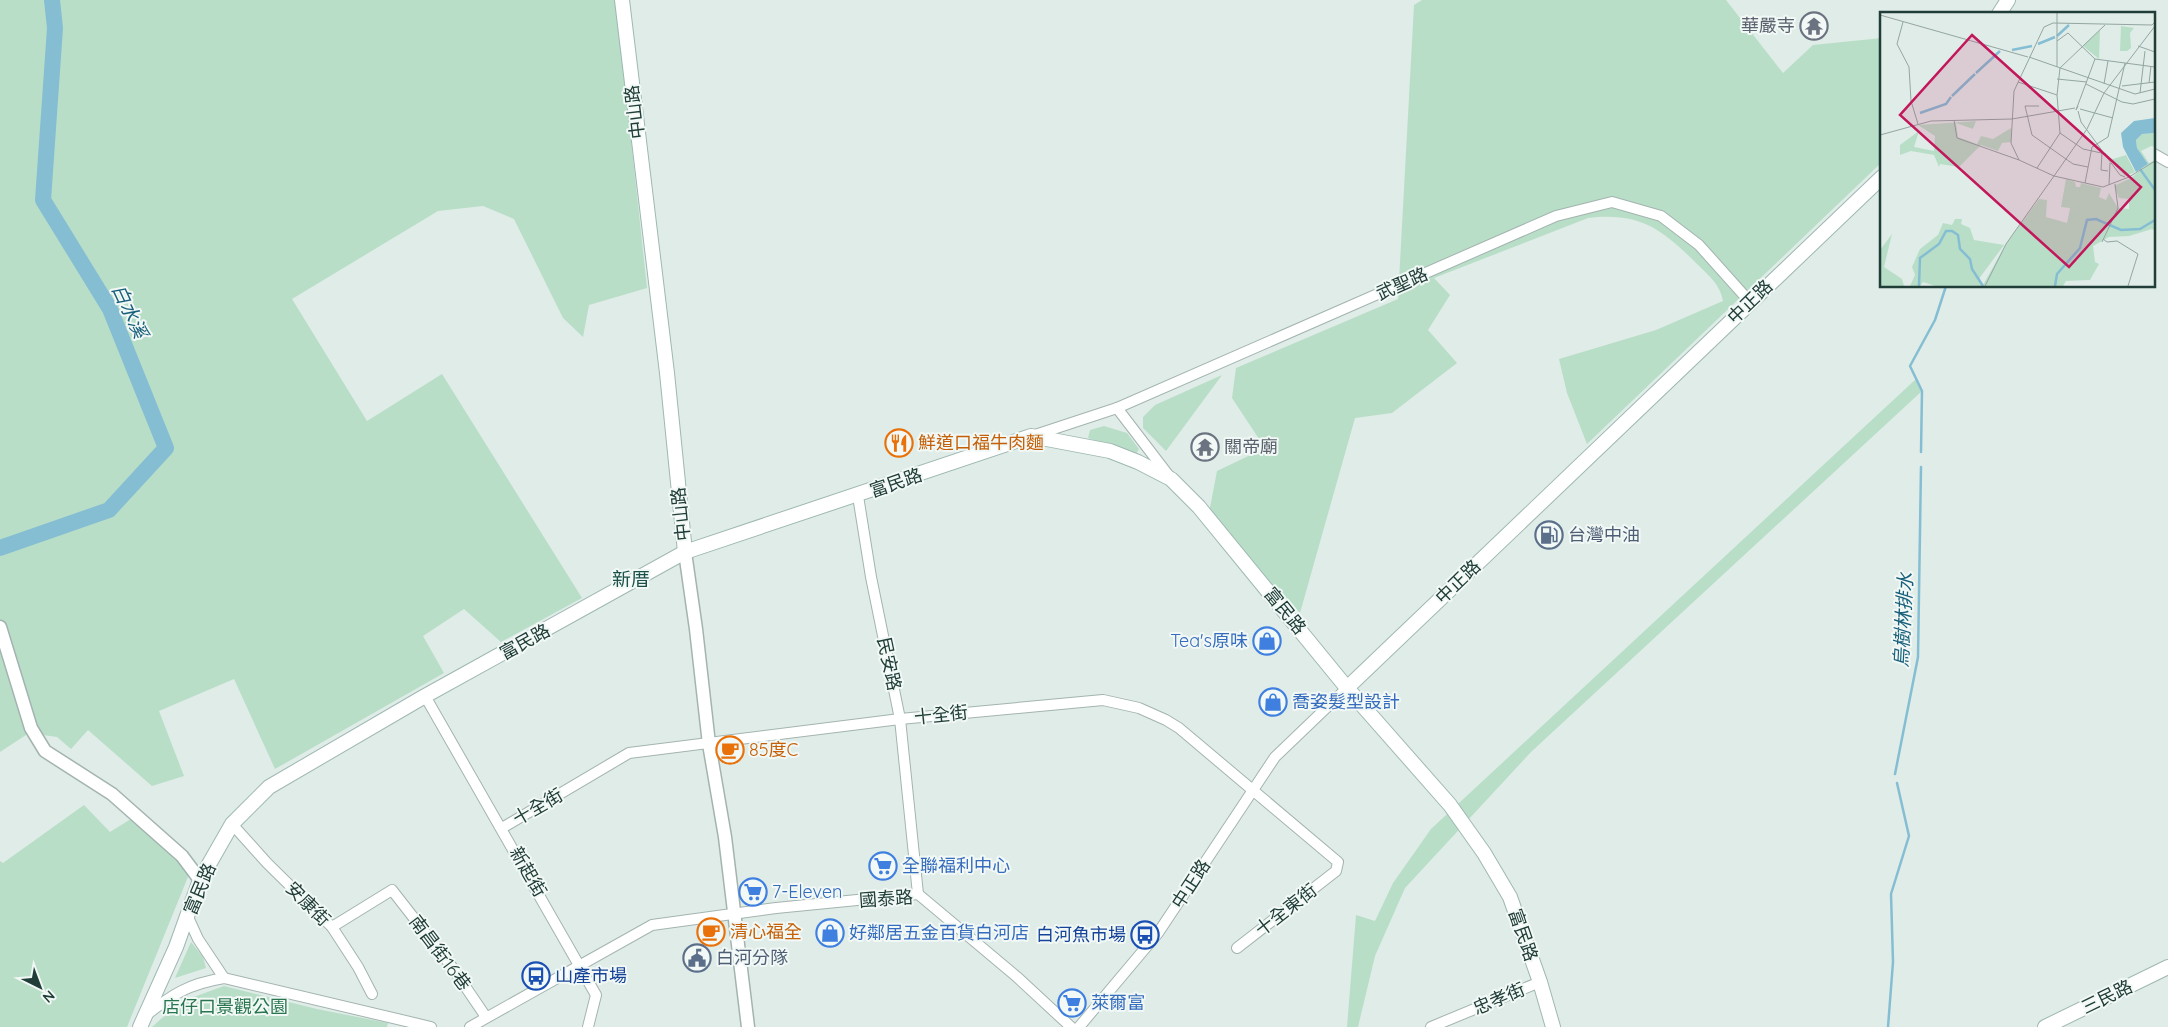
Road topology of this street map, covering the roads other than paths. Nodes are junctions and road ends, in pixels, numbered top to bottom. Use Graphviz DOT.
graph roads {
  1 [pos="622,0"];
  2 [pos="2008,0"];
  3 [pos="2000,12"];
  4 [pos="2156,155"];
  5 [pos="2168,162"];
  6 [pos="1880,179"];
  7 [pos="1750,302"];
  8 [pos="1117,408"];
  9 [pos="1031,436"];
  10 [pos="1171,479"];
  11 [pos="858,496"];
  12 [pos="685,552"];
  13 [pos="0,628"];
  14 [pos="1347,688"];
  15 [pos="425,696"];
  16 [pos="900,719"];
  17 [pos="709,744"];
  18 [pos="1253,791"];
  19 [pos="232,824"];
  20 [pos="502,828"];
  21 [pos="1336,871"];
  22 [pos="200,880"];
  23 [pos="918,894"];
  24 [pos="733,914"];
  25 [pos="188,917"];
  26 [pos="332,927"];
  27 [pos="1237,948"];
  28 [pos="580,964"];
  29 [pos="2168,967"];
  30 [pos="224,978"];
  31 [pos="1540,982"];
  32 [pos="372,994"];
  33 [pos="486,1017"];
  34 [pos="141,1023"];
  35 [pos="431,1027"];
  36 [pos="470,1027"];
  37 [pos="588,1027"];
  38 [pos="748,1027"];
  39 [pos="1071,1027"];
  40 [pos="1079,1027"];
  41 [pos="1431,1027"];
  42 [pos="1553,1027"];
  43 [pos="2045,1027"];
  1 -- 12 [label="main road, 中山路"];
  2 -- 3 [label="main road"];
  4 -- 5 [label="street"];
  6 -- 7 [label="main road, 中正路"];
  7 -- 8 [label="street, 武聖路"];
  7 -- 14 [label="main road, 中正路"];
  8 -- 9 [label="street, 武聖路"];
  8 -- 10 [label="street"];
  9 -- 10 [label="main road, 富民路"];
  9 -- 11 [label="main road, 富民路"];
  10 -- 14 [label="main road, 富民路"];
  11 -- 12 [label="main road, 富民路"];
  11 -- 16 [label="street, 民安路"];
  12 -- 15 [label="main road, 富民路"];
  12 -- 17 [label="street, 中山路"];
  13 -- 22 [label="street"];
  14 -- 18 [label="street, 中正路"];
  14 -- 31 [label="main road, 富民路"];
  15 -- 19 [label="main road, 富民路"];
  15 -- 20 [label="street, 新起街"];
  16 -- 17 [label="street, 十全街"];
  16 -- 18 [label="street, 十全街"];
  16 -- 23 [label="street, 民安路"];
  17 -- 20 [label="street, 十全街"];
  17 -- 24 [label="street, 中山路"];
  18 -- 21 [label="street, 十全街"];
  18 -- 40 [label="street, 中正路"];
  19 -- 22 [label="main road, 富民路"];
  19 -- 26 [label="street, 安康街"];
  20 -- 28 [label="street, 新起街"];
  21 -- 27 [label="street, 十全東街"];
  22 -- 25 [label="main road, 富民路"];
  23 -- 24 [label="street, 國泰路"];
  23 -- 39 [label="street, 國泰路"];
  24 -- 28 [label="street, 國泰路"];
  24 -- 38 [label="street, 中山路"];
  25 -- 30 [label="street"];
  25 -- 34 [label="main road, 富民路"];
  26 -- 32 [label="street, 安康街"];
  26 -- 33 [label="street, 南昌街16巷"];
  28 -- 33 [label="street, 國泰路"];
  28 -- 37 [label="street, 新起街"];
  29 -- 43 [label="main road, 三民路"];
  30 -- 34 [label="street"];
  30 -- 35 [label="street"];
  31 -- 41 [label="street, 忠孝街"];
  31 -- 42 [label="main road, 富民路"];
  33 -- 36 [label="street, 國泰路"];
}
